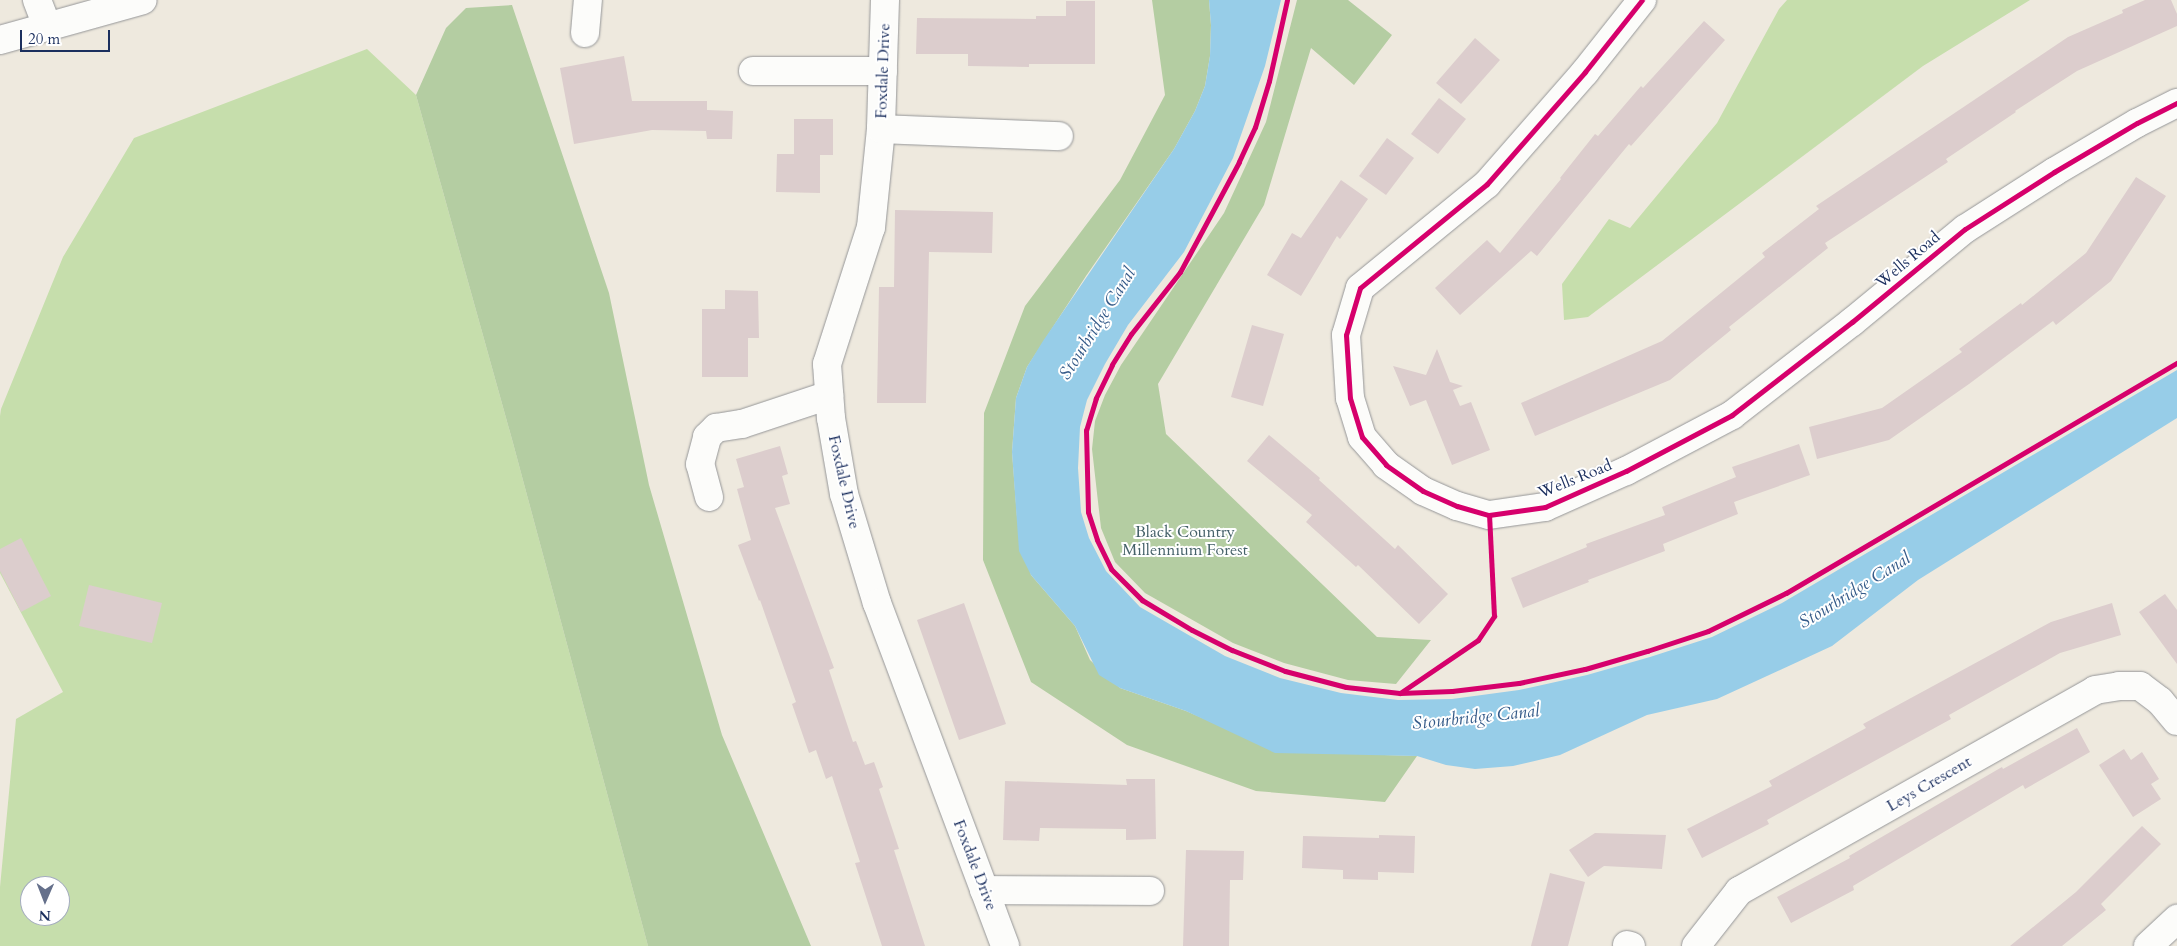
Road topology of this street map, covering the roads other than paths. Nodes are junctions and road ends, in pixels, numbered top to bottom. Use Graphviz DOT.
graph roads {
  1 [pos="37,0"];
  2 [pos="143,0"];
  3 [pos="588,0"];
  4 [pos="885,0"];
  5 [pos="1642,0"];
  6 [pos="47,26"];
  7 [pos="585,33"];
  8 [pos="0,40"];
  9 [pos="753,71"];
  10 [pos="883,71"];
  11 [pos="2177,103"];
  12 [pos="881,129"];
  13 [pos="1059,136"];
  14 [pos="829,395"];
  15 [pos="709,497"];
  16 [pos="2177,721"];
  17 [pos="984,890"];
  18 [pos="1150,891"];
  19 [pos="2177,919"];
  20 [pos="1627,945"];
  21 [pos="1005,946"];
  22 [pos="1631,946"];
  23 [pos="1696,946"];
  24 [pos="2148,946"];
  1 -- 6 [label="street"];
  2 -- 6 [label="street"];
  3 -- 7 [label="street"];
  4 -- 10 [label="street, Foxdale Drive"];
  5 -- 11 [label="street, Wells Road"];
  6 -- 8 [label="street"];
  9 -- 10 [label="street"];
  10 -- 12 [label="street, Foxdale Drive"];
  12 -- 13 [label="street"];
  12 -- 14 [label="street, Foxdale Drive"];
  14 -- 15 [label="street"];
  14 -- 17 [label="street, Foxdale Drive"];
  16 -- 23 [label="street, Leys Crescent"];
  17 -- 18 [label="street"];
  17 -- 21 [label="street, Foxdale Drive"];
  19 -- 24 [label="street"];
  20 -- 22 [label="street"];
}
